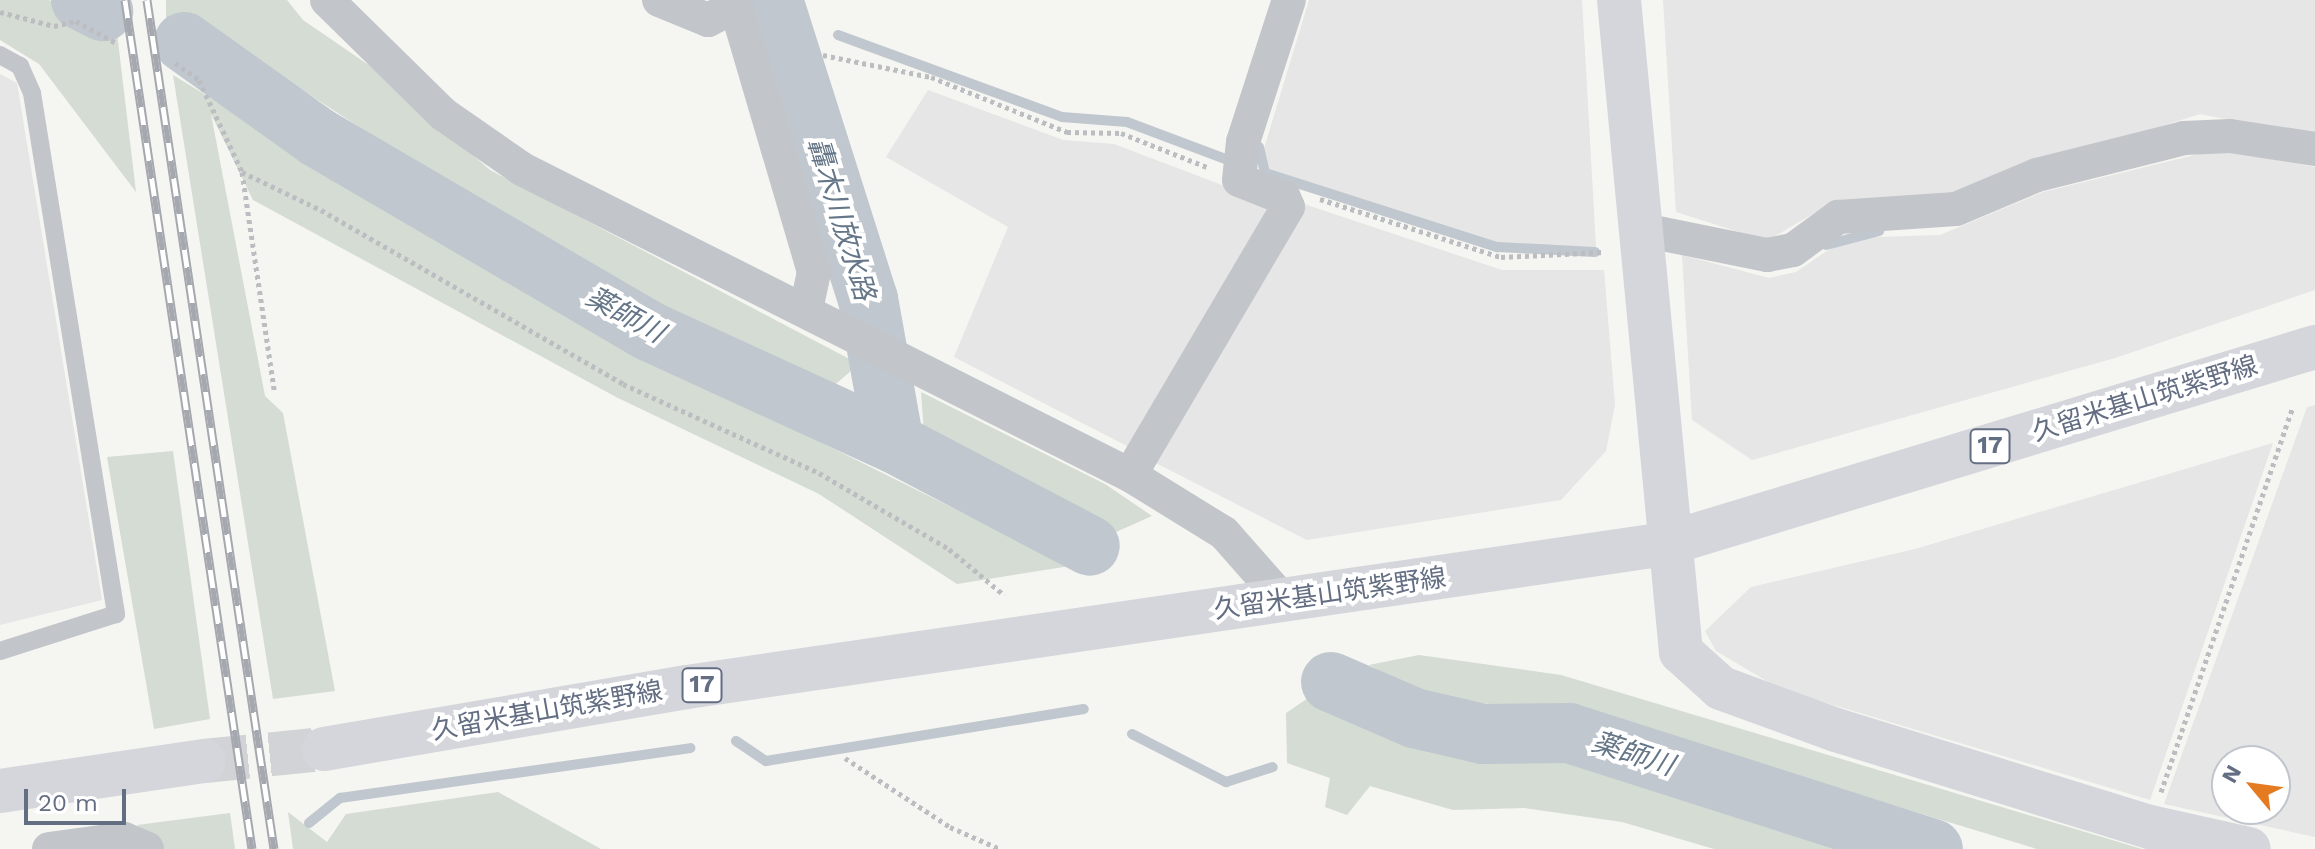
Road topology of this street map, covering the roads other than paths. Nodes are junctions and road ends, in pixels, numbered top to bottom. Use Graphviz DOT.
graph roads {
  1 [pos="327,0"];
  2 [pos="659,0"];
  3 [pos="1289,0"];
  4 [pos="1619,0"];
  5 [pos="735,3"];
  6 [pos="0,55"];
  7 [pos="2315,149"];
  8 [pos="1638,229"];
  9 [pos="806,310"];
  10 [pos="2315,347"];
  11 [pos="1130,475"];
  12 [pos="1666,544"];
  13 [pos="1284,601"];
  14 [pos="0,651"];
  15 [pos="324,749"];
  16 [pos="204,761"];
  17 [pos="0,791"];
  18 [pos="49,849"];
  19 [pos="147,849"];
  20 [pos="2249,849"];
  1 -- 9 [label="street"];
  2 -- 5 [label="street"];
  3 -- 11 [label="street"];
  4 -- 8 [label="main road"];
  5 -- 9 [label="street"];
  6 -- 14 [label="lane"];
  7 -- 8 [label="street"];
  8 -- 12 [label="main road"];
  9 -- 11 [label="street"];
  10 -- 12 [label="main road, 久留米基山筑紫野線 / 17"];
  11 -- 13 [label="street"];
  12 -- 13 [label="main road, 久留米基山筑紫野線 / 17"];
  12 -- 20 [label="main road"];
  13 -- 15 [label="main road, 久留米基山筑紫野線 / 17"];
  16 -- 17 [label="main road"];
  18 -- 19 [label="street"];
}
